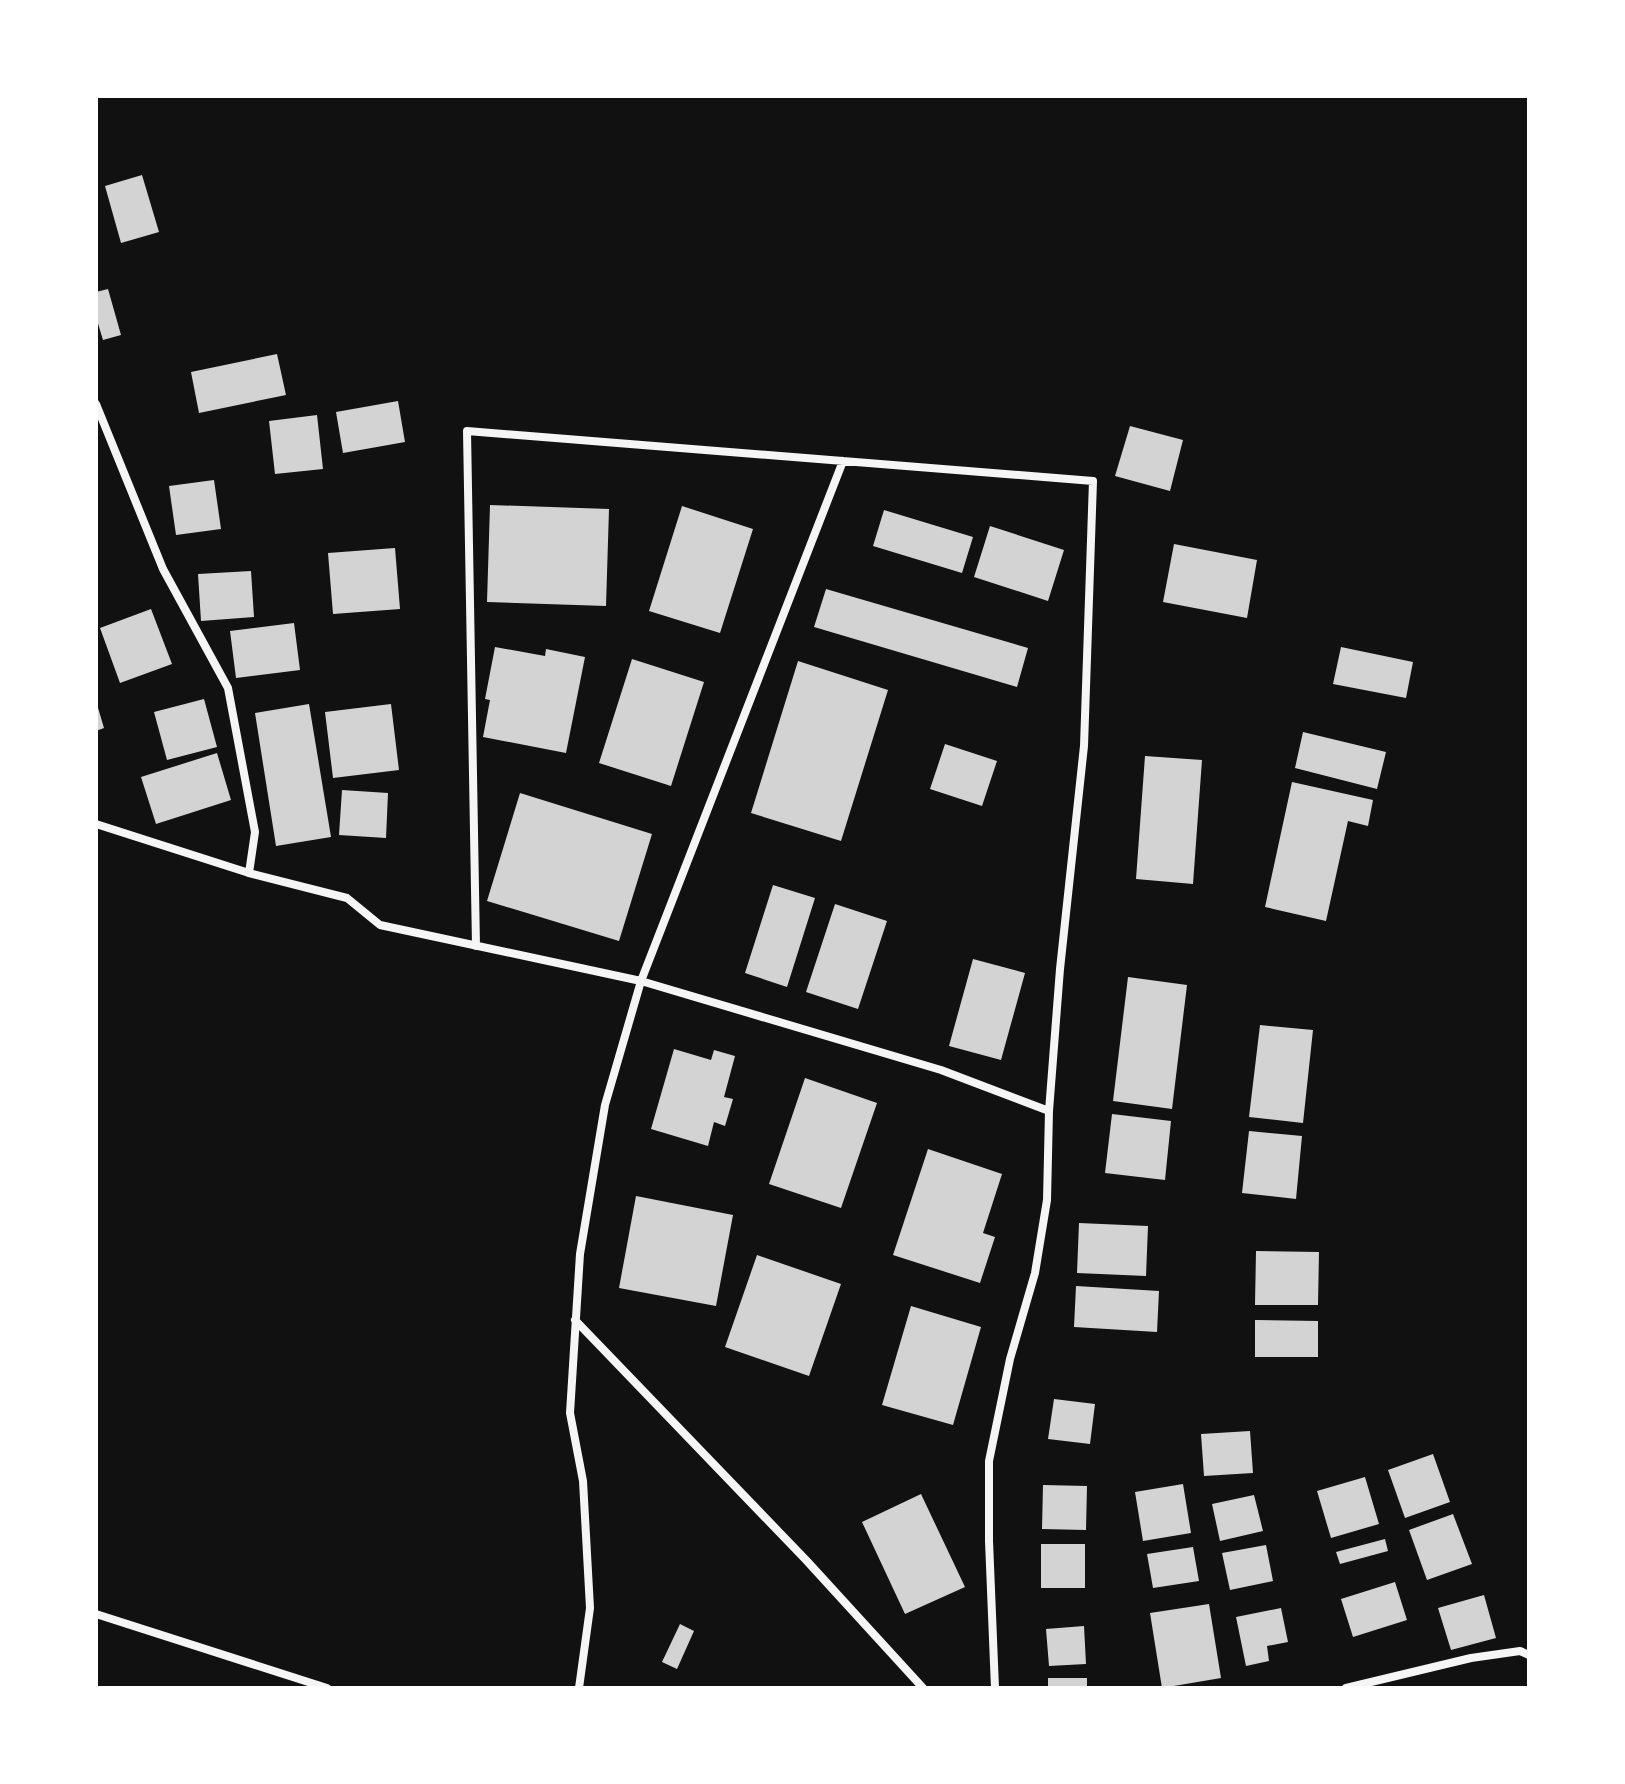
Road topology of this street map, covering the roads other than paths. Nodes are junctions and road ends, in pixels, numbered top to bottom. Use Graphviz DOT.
graph roads {
  1 [pos="96,404"];
  2 [pos="843,461"];
  3 [pos="96,824"];
  4 [pos="249,873"];
  5 [pos="476,946"];
  6 [pos="641,981"];
  7 [pos="1049,1111"];
  8 [pos="575,1320"];
  9 [pos="96,1614"];
  10 [pos="1529,1655"];
  11 [pos="327,1688"];
  12 [pos="579,1688"];
  13 [pos="923,1688"];
  14 [pos="995,1688"];
  15 [pos="1346,1688"];
  1 -- 4 [label="street"];
  2 -- 5 [label="street"];
  2 -- 6 [label="street"];
  2 -- 7 [label="street"];
  3 -- 4 [label="street"];
  4 -- 5 [label="street"];
  5 -- 6 [label="street"];
  6 -- 7 [label="street"];
  6 -- 8 [label="street"];
  7 -- 14 [label="street"];
  8 -- 12 [label="street"];
  8 -- 13 [label="street"];
  9 -- 11 [label="street"];
  10 -- 15 [label="street"];
}
